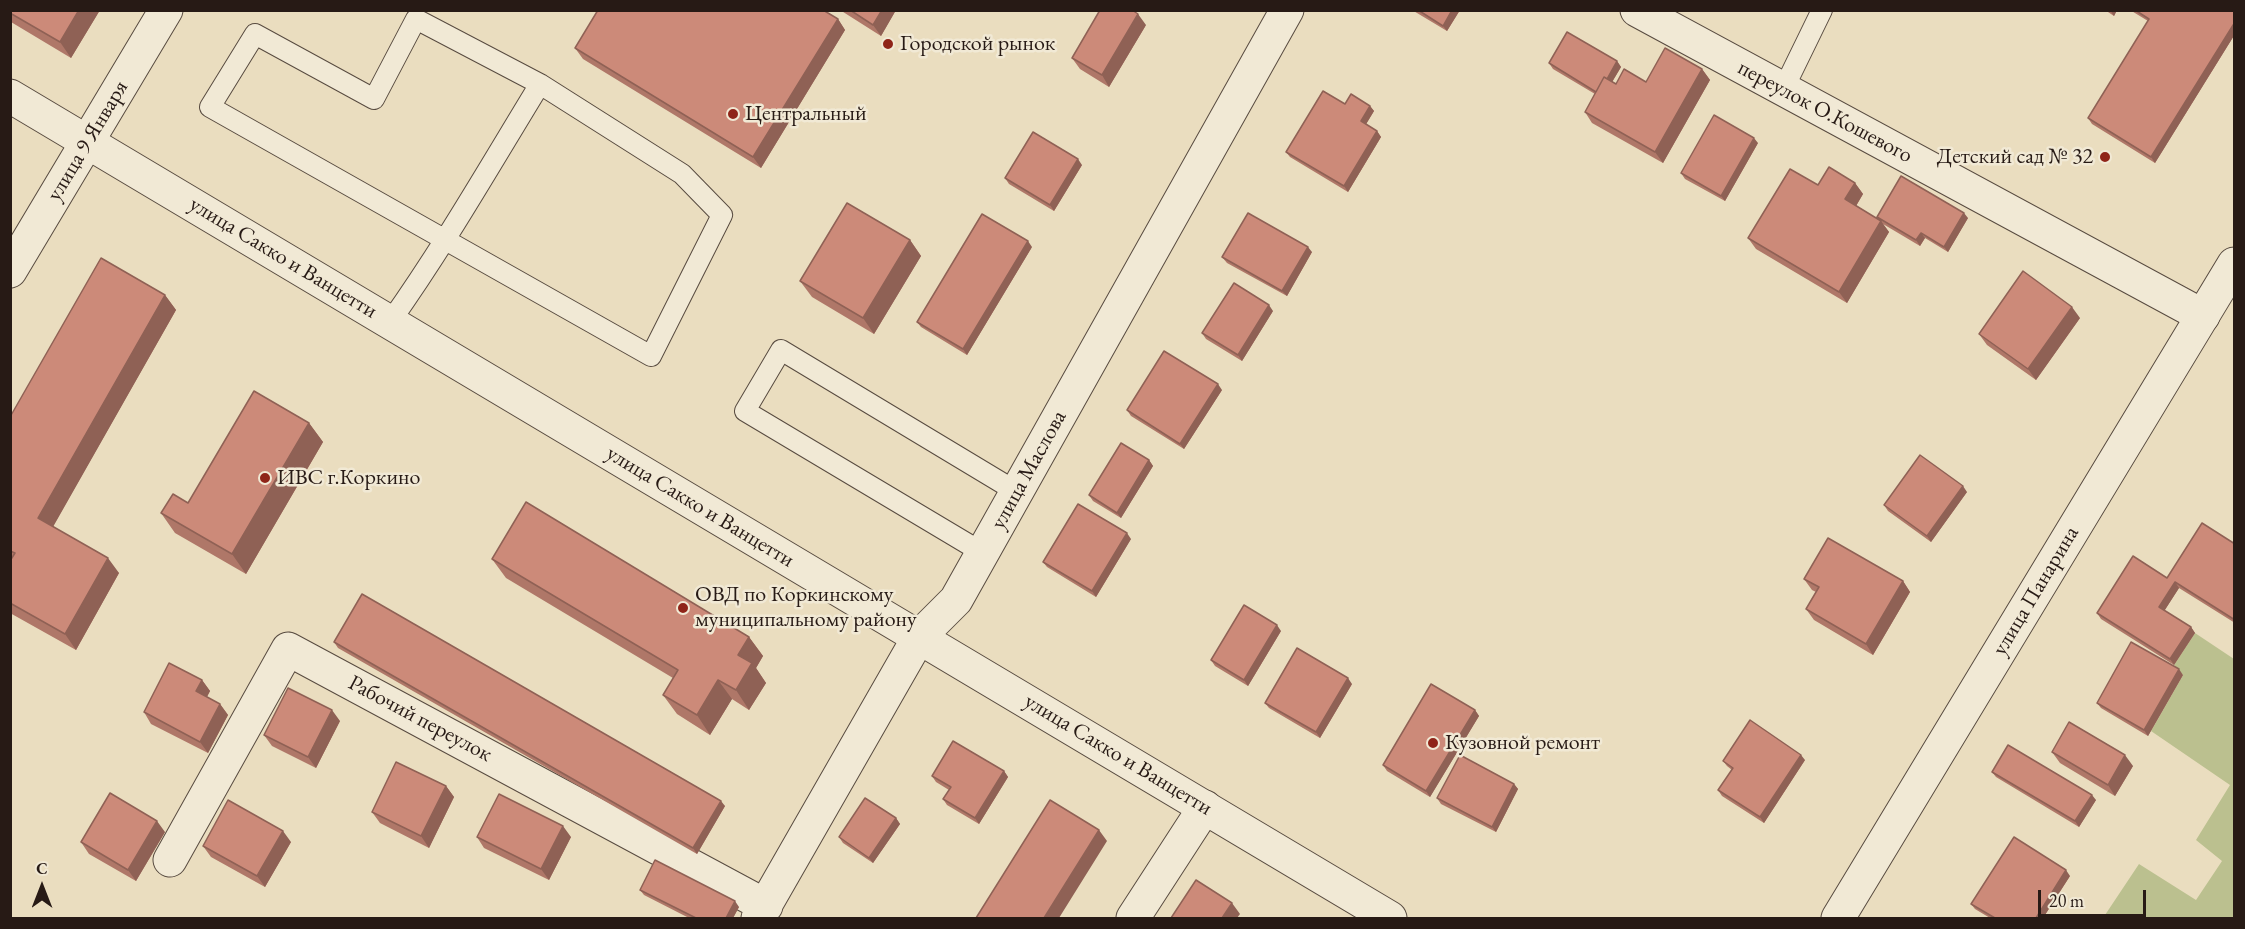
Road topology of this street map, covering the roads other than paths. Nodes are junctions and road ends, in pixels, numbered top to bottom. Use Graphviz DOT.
graph roads {
  1 [pos="166,10"];
  2 [pos="1287,10"];
  3 [pos="1637,10"];
  4 [pos="1822,10"];
  5 [pos="540,84"];
  6 [pos="1783,90"];
  7 [pos="10,96"];
  8 [pos="87,142"];
  9 [pos="445,239"];
  10 [pos="2235,264"];
  11 [pos="10,271"];
  12 [pos="2203,316"];
  13 [pos="390,322"];
  14 [pos="1017,492"];
  15 [pos="983,553"];
  16 [pos="919,637"];
  17 [pos="1205,807"];
  18 [pos="170,860"];
  19 [pos="762,912"];
  20 [pos="1133,918"];
  21 [pos="1390,918"];
  22 [pos="1838,918"];
  1 -- 8 [label="street, улица 9 Января"];
  2 -- 14 [label="street, улица Маслова"];
  3 -- 6 [label="street, переулок О.Кошевого"];
  4 -- 6 [label="lane"];
  5 -- 9 [label="lane"];
  5 -- 9 [label="lane"];
  5 -- 9 [label="lane"];
  6 -- 12 [label="street, переулок О.Кошевого"];
  7 -- 8 [label="street, улица Сакко и Ванцетти"];
  8 -- 11 [label="street, улица 9 Января"];
  8 -- 13 [label="street, улица Сакко и Ванцетти"];
  9 -- 13 [label="lane"];
  10 -- 12 [label="street, улица Панарина"];
  12 -- 22 [label="street, улица Панарина"];
  13 -- 16 [label="street, улица Сакко и Ванцетти"];
  14 -- 15 [label="street, улица Маслова"];
  14 -- 15 [label="lane"];
  15 -- 16 [label="street, улица Маслова"];
  16 -- 17 [label="street, улица Сакко и Ванцетти"];
  16 -- 19 [label="street, улица Маслова"];
  17 -- 20 [label="street"];
  17 -- 21 [label="street, улица Сакко и Ванцетти"];
  18 -- 19 [label="street, Рабочий переулок"];
}
